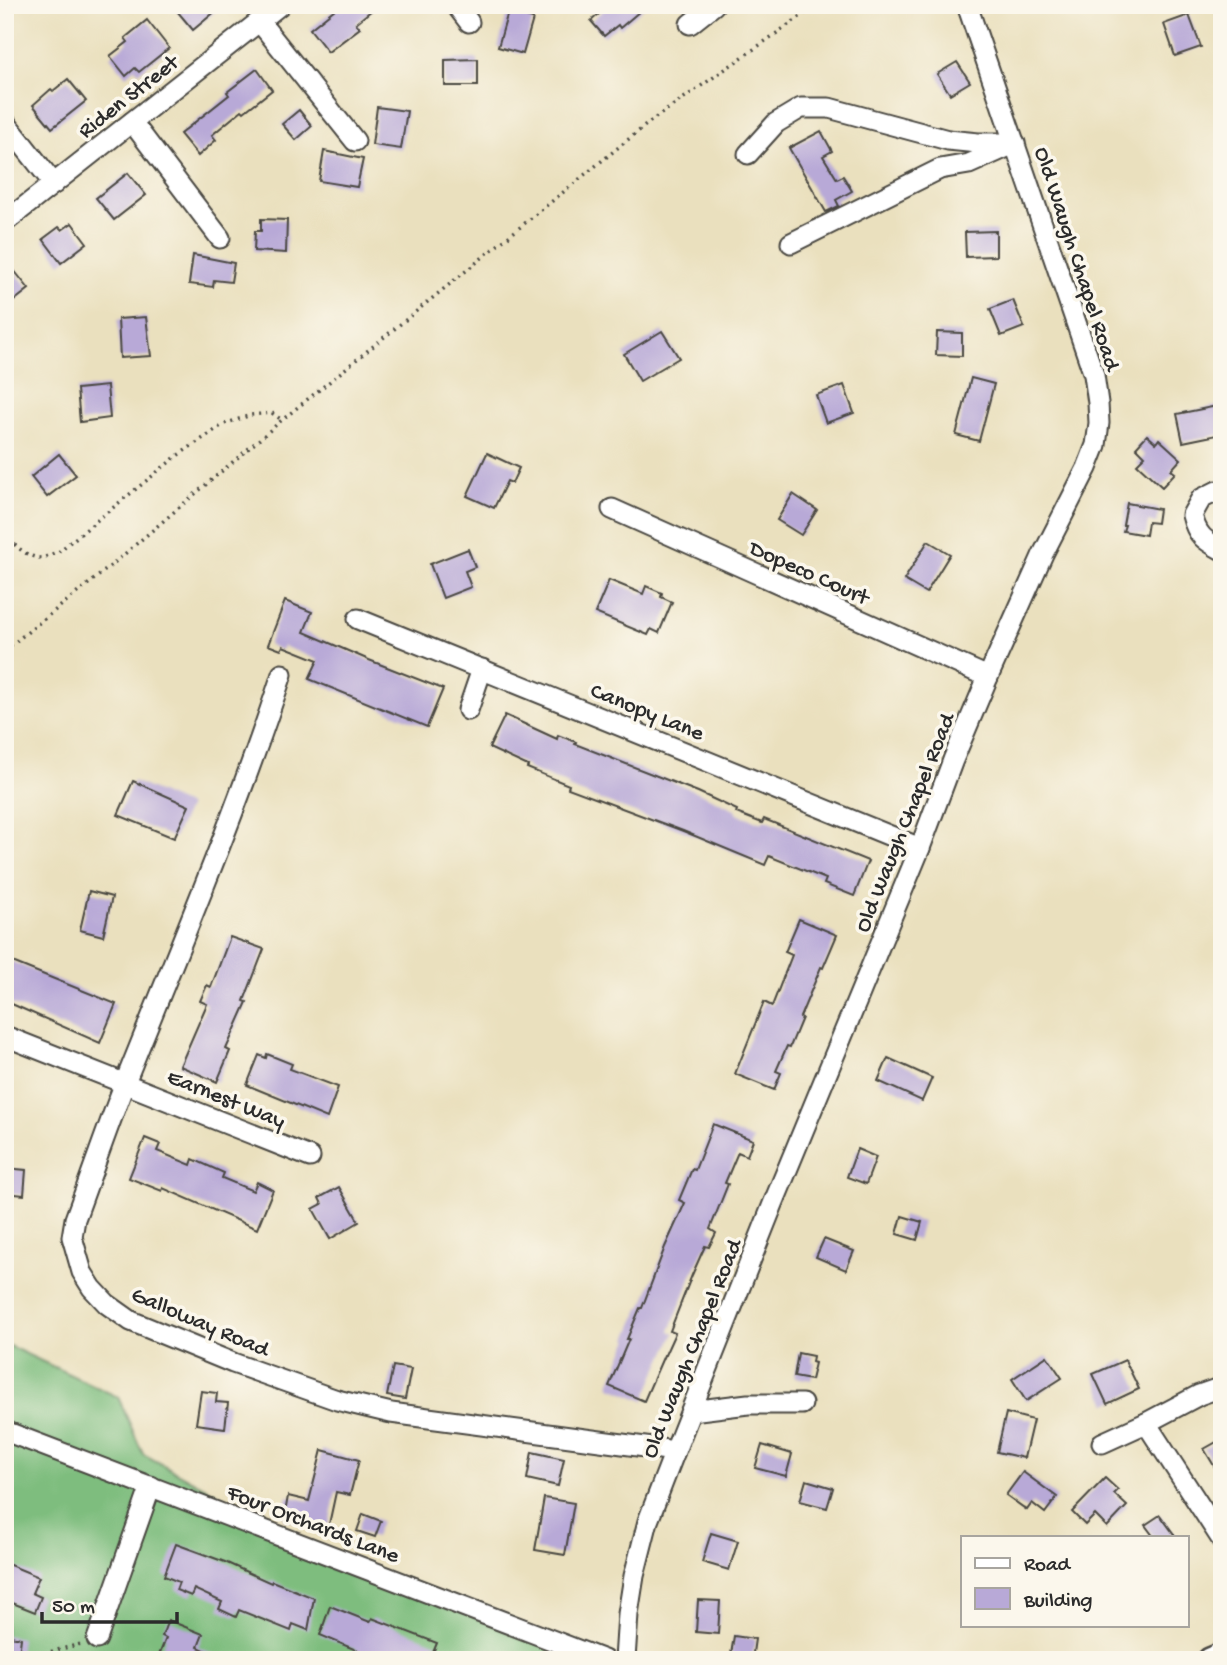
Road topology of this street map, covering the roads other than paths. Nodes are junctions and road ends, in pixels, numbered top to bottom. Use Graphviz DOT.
graph roads {
  1 [pos="280,5"];
  2 [pos="456,5"];
  3 [pos="714,5"];
  4 [pos="967,5"];
  5 [pos="259,21"];
  6 [pos="469,22"];
  7 [pos="690,23"];
  8 [pos="5,122"];
  9 [pos="132,122"];
  10 [pos="355,141"];
  11 [pos="1015,143"];
  12 [pos="748,154"];
  13 [pos="54,184"];
  14 [pos="5,222"];
  15 [pos="220,238"];
  16 [pos="792,243"];
  17 [pos="1222,492"];
  18 [pos="612,509"];
  19 [pos="1222,550"];
  20 [pos="358,619"];
  21 [pos="482,669"];
  22 [pos="282,674"];
  23 [pos="988,677"];
  24 [pos="468,710"];
  25 [pos="920,848"];
  26 [pos="5,1035"];
  27 [pos="125,1083"];
  28 [pos="310,1157"];
  29 [pos="1222,1387"];
  30 [pos="802,1404"];
  31 [pos="691,1411"];
  32 [pos="1146,1423"];
  33 [pos="5,1431"];
  34 [pos="1102,1443"];
  35 [pos="675,1451"];
  36 [pos="151,1486"];
  37 [pos="1222,1540"];
  38 [pos="97,1639"];
  39 [pos="1222,1655"];
  40 [pos="604,1660"];
  41 [pos="625,1660"];
  42 [pos="1210,1660"];
  1 -- 5 [label="street, Riden Street"];
  2 -- 6 [label="street"];
  3 -- 7 [label="street"];
  4 -- 11 [label="street, Old Waugh Chapel Road"];
  5 -- 9 [label="street, Riden Street"];
  5 -- 10 [label="street"];
  8 -- 13 [label="street"];
  9 -- 13 [label="street, Riden Street"];
  9 -- 15 [label="street"];
  11 -- 12 [label="street"];
  11 -- 16 [label="street"];
  11 -- 23 [label="street, Old Waugh Chapel Road"];
  13 -- 14 [label="street, Riden Street"];
  17 -- 19 [label="street"];
  18 -- 23 [label="street, Dopeco Court"];
  20 -- 21 [label="street, Canopy Lane"];
  21 -- 24 [label="street"];
  21 -- 25 [label="street, Canopy Lane"];
  22 -- 27 [label="street, Galloway Road"];
  23 -- 25 [label="street, Old Waugh Chapel Road"];
  25 -- 31 [label="street, Old Waugh Chapel Road"];
  26 -- 27 [label="street, Earnest Way"];
  27 -- 28 [label="street, Earnest Way"];
  27 -- 35 [label="street, Galloway Road"];
  29 -- 32 [label="street"];
  30 -- 31 [label="street"];
  31 -- 35 [label="street, Old Waugh Chapel Road"];
  32 -- 34 [label="street"];
  32 -- 37 [label="street"];
  33 -- 36 [label="street, Four Orchards Lane"];
  35 -- 41 [label="street, Old Waugh Chapel Road"];
  36 -- 38 [label="street"];
  36 -- 40 [label="street, Four Orchards Lane"];
  39 -- 42 [label="main road"];
}
